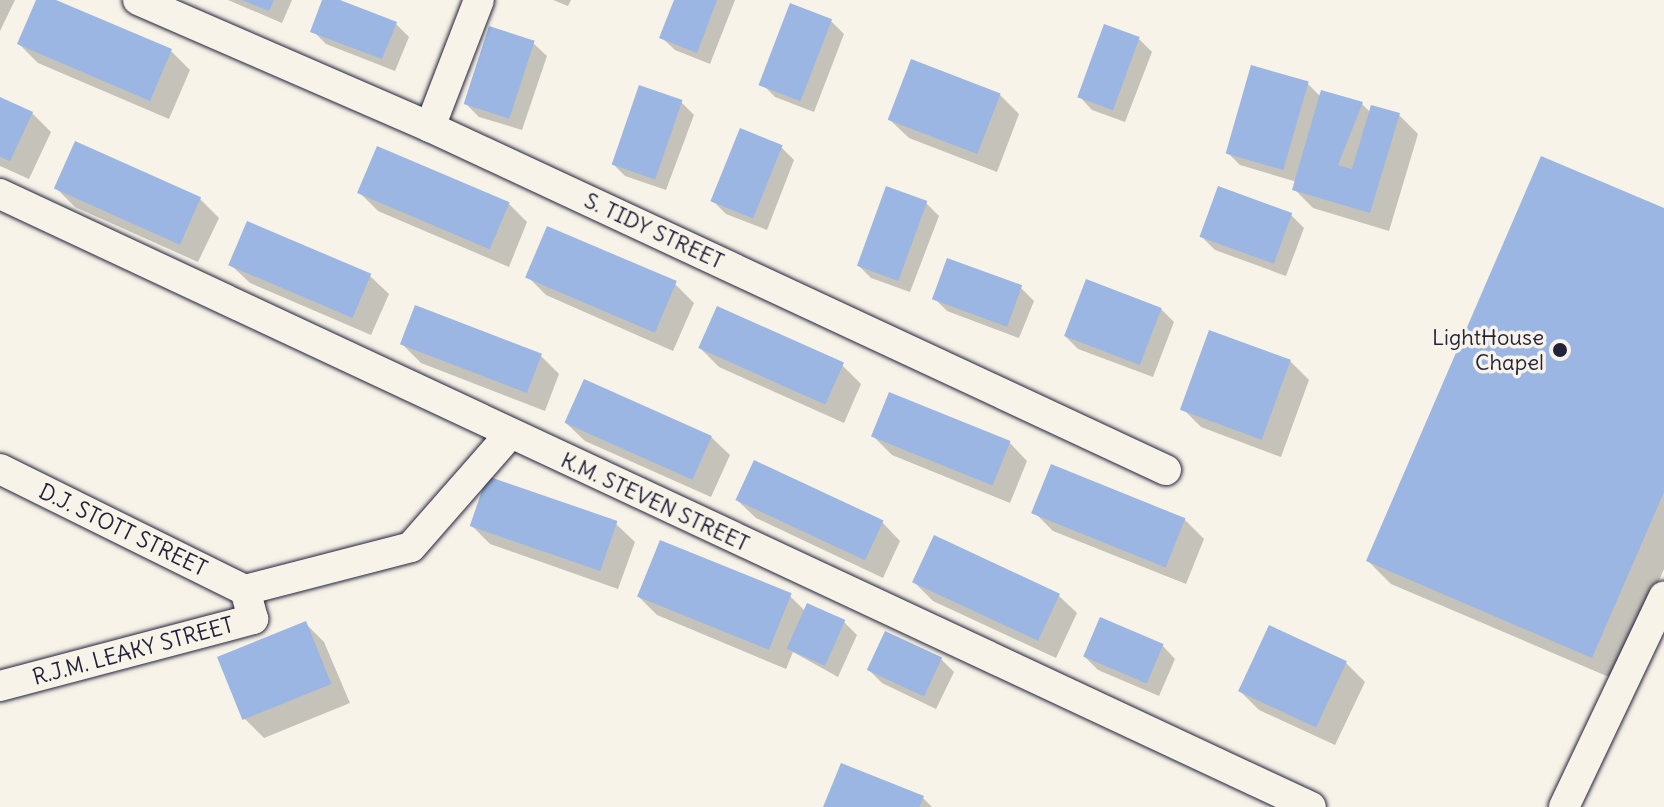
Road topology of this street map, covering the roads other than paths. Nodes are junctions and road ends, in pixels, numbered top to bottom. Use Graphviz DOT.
graph roads {
  1 [pos="138,0"];
  2 [pos="479,0"];
  3 [pos="430,127"];
  4 [pos="0,194"];
  5 [pos="509,435"];
  6 [pos="0,469"];
  7 [pos="1166,470"];
  8 [pos="245,590"];
  9 [pos="1664,596"];
  10 [pos="0,686"];
  11 [pos="1311,807"];
  12 [pos="1564,807"];
  1 -- 3 [label="street, S. TIDY STREET"];
  2 -- 3 [label="street"];
  3 -- 7 [label="street, S. TIDY STREET"];
  4 -- 5 [label="street, K.M. STEVEN STREET"];
  5 -- 8 [label="street, R.J.M. LEAKY STREET"];
  5 -- 11 [label="street, K.M. STEVEN STREET"];
  6 -- 8 [label="street, D.J. STOTT STREET"];
  8 -- 10 [label="street, R.J.M. LEAKY STREET"];
  9 -- 12 [label="street"];
}
